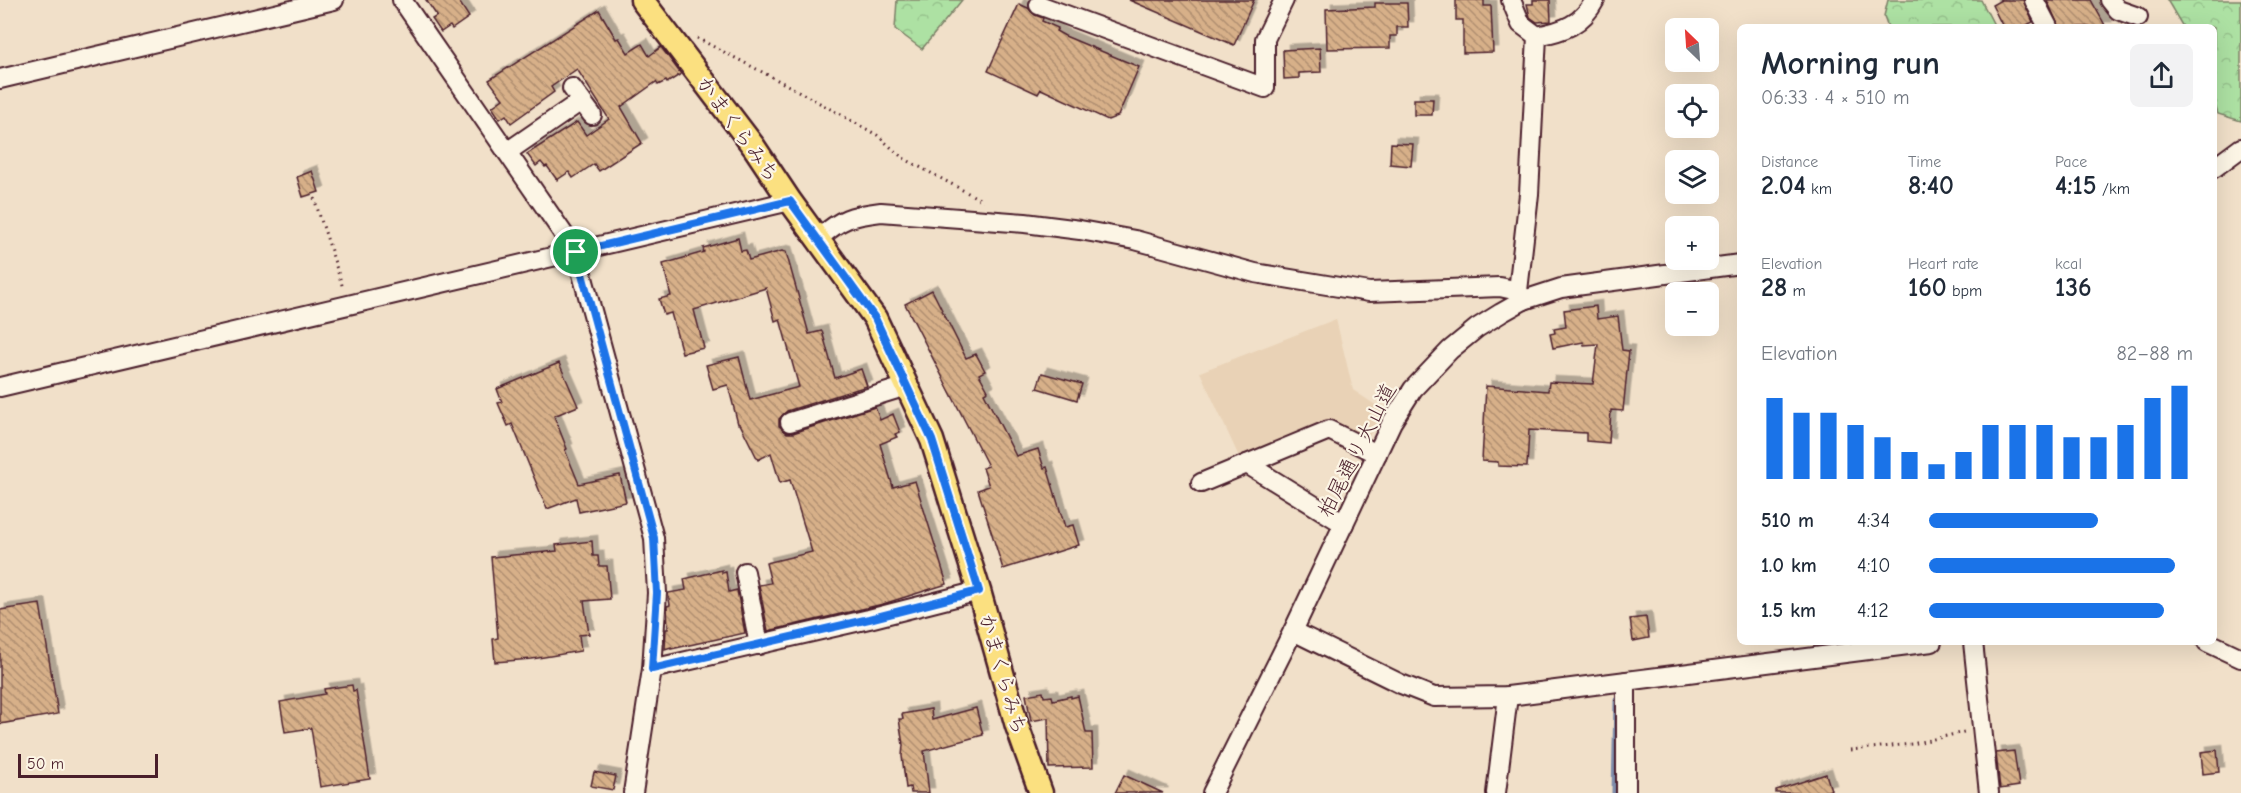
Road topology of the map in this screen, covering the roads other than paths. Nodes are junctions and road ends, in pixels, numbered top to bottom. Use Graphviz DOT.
graph roads {
  1 [pos="334,0"];
  2 [pos="402,0"];
  3 [pos="642,0"];
  4 [pos="1284,0"];
  5 [pos="1511,0"];
  6 [pos="1595,0"];
  7 [pos="2034,0"];
  8 [pos="2110,0"];
  9 [pos="1039,5"];
  10 [pos="2138,17"];
  11 [pos="2046,24"];
  12 [pos="1537,36"];
  13 [pos="0,79"];
  14 [pos="582,102"];
  15 [pos="2241,148"];
  16 [pos="507,152"];
  17 [pos="2217,166"];
  18 [pos="790,201"];
  19 [pos="819,238"];
  20 [pos="576,252"];
  21 [pos="1737,264"];
  22 [pos="1521,296"];
  23 [pos="907,386"];
  24 [pos="0,387"];
  25 [pos="800,424"];
  26 [pos="1377,454"];
  27 [pos="1247,464"];
  28 [pos="1201,483"];
  29 [pos="1344,524"];
  30 [pos="745,572"];
  31 [pos="979,591"];
  32 [pos="1293,632"];
  33 [pos="759,645"];
  34 [pos="1881,645"];
  35 [pos="1972,645"];
  36 [pos="2213,645"];
  37 [pos="1830,648"];
  38 [pos="2241,658"];
  39 [pos="652,669"];
  40 [pos="1626,681"];
  41 [pos="1508,696"];
  42 [pos="633,793"];
  43 [pos="1041,793"];
  44 [pos="1212,793"];
  45 [pos="1496,793"];
  46 [pos="1626,793"];
  47 [pos="1989,793"];
  1 -- 13 [label="street"];
  2 -- 16 [label="street"];
  3 -- 18 [label="main road, かまくらみち"];
  4 -- 9 [label="street"];
  5 -- 12 [label="street"];
  6 -- 12 [label="street"];
  7 -- 11 [label="street"];
  8 -- 10 [label="street"];
  12 -- 22 [label="street"];
  14 -- 16 [label="street"];
  15 -- 17 [label="street"];
  16 -- 20 [label="street"];
  18 -- 19 [label="main road, かまくらみち"];
  18 -- 20 [label="street"];
  19 -- 22 [label="street"];
  19 -- 23 [label="main road, かまくらみち"];
  20 -- 24 [label="street"];
  20 -- 39 [label="street"];
  21 -- 22 [label="street, 柏尾通り大山道"];
  22 -- 26 [label="street, 柏尾通り大山道"];
  23 -- 25 [label="street"];
  23 -- 31 [label="main road, かまくらみち"];
  26 -- 27 [label="street"];
  26 -- 29 [label="street, 柏尾通り大山道"];
  27 -- 28 [label="street"];
  27 -- 29 [label="street"];
  29 -- 32 [label="street, 柏尾通り大山道"];
  30 -- 33 [label="street"];
  31 -- 33 [label="street"];
  31 -- 43 [label="main road, かまくらみち"];
  32 -- 41 [label="street"];
  32 -- 44 [label="street, 柏尾通り大山道"];
  33 -- 39 [label="street"];
  34 -- 37 [label="street"];
  35 -- 47 [label="street"];
  36 -- 38 [label="street"];
  37 -- 40 [label="street"];
  39 -- 42 [label="street"];
  40 -- 41 [label="street"];
  40 -- 46 [label="street"];
  41 -- 45 [label="street"];
}
